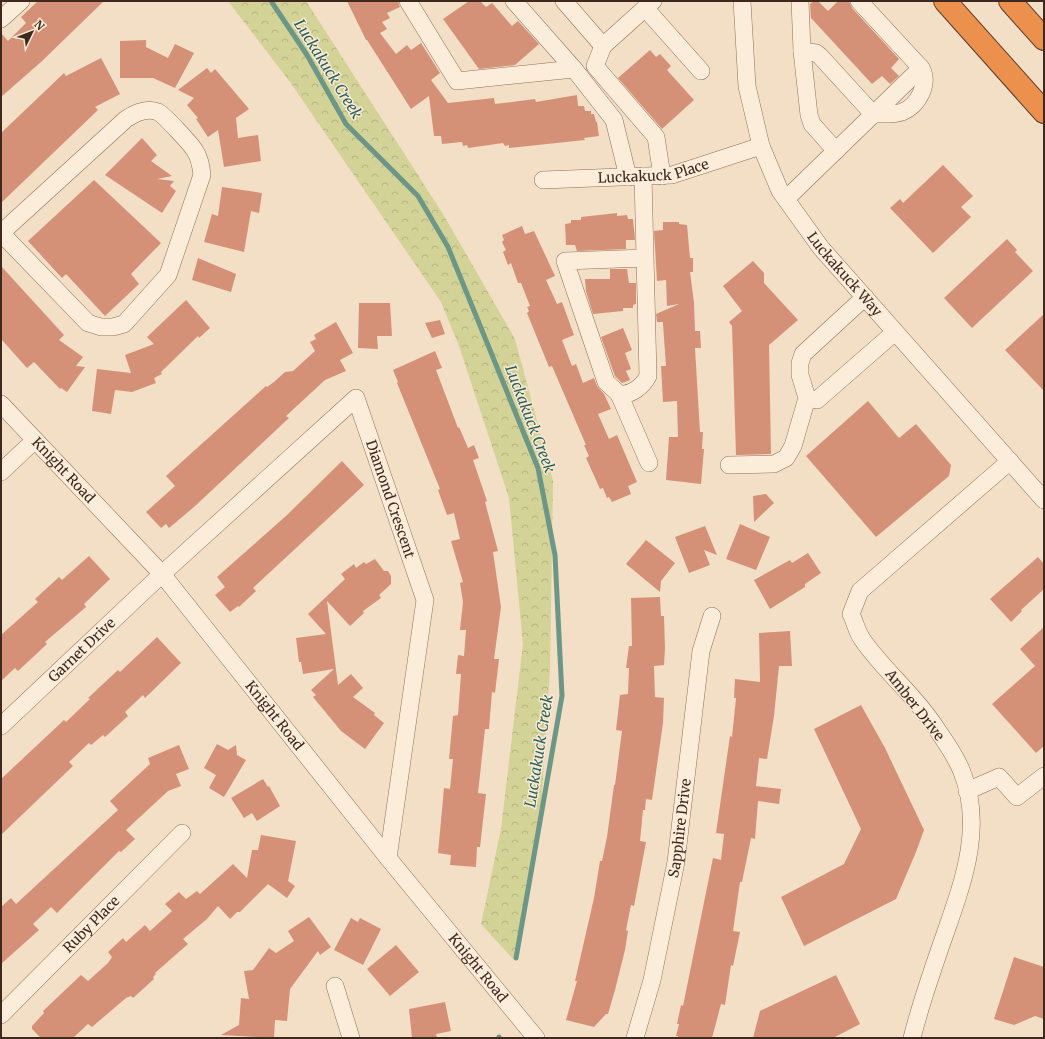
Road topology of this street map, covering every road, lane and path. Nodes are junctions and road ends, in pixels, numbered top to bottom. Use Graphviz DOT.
graph roads {
  1 [pos="21,1"];
  2 [pos="408,1"];
  3 [pos="514,1"];
  4 [pos="564,1"];
  5 [pos="742,1"];
  6 [pos="800,1"];
  7 [pos="859,1"];
  8 [pos="945,1"];
  9 [pos="1010,1"];
  10 [pos="649,4"];
  11 [pos="1,19"];
  12 [pos="1044,39"];
  13 [pos="603,46"];
  14 [pos="802,51"];
  15 [pos="574,69"];
  16 [pos="701,72"];
  17 [pos="1044,112"];
  18 [pos="873,114"];
  19 [pos="761,146"];
  20 [pos="836,151"];
  21 [pos="662,176"];
  22 [pos="636,177"];
  23 [pos="543,180"];
  24 [pos="786,199"];
  25 [pos="1,233"];
  26 [pos="645,258"];
  27 [pos="865,297"];
  28 [pos="895,332"];
  29 [pos="619,394"];
  30 [pos="807,398"];
  31 [pos="1,404"];
  32 [pos="35,440"];
  33 [pos="1010,461"];
  34 [pos="649,463"];
  35 [pos="729,465"];
  36 [pos="1,472"];
  37 [pos="1044,500"];
  38 [pos="162,574"];
  39 [pos="712,616"];
  40 [pos="1,726"];
  41 [pos="1044,776"];
  42 [pos="967,792"];
  43 [pos="182,833"];
  44 [pos="388,858"];
  45 [pos="335,986"];
  46 [pos="1,1016"];
  47 [pos="351,1038"];
  48 [pos="536,1038"];
  49 [pos="636,1038"];
  50 [pos="912,1038"];
  1 -- 11 [label="street"];
  2 -- 15 [label="street"];
  3 -- 15 [label="street"];
  4 -- 13 [label="street"];
  5 -- 19 [label="street, Luckakuck Way"];
  6 -- 14 [label="street"];
  7 -- 18 [label="street"];
  8 -- 17 [label="highway"];
  9 -- 12 [label="highway"];
  10 -- 13 [label="street"];
  10 -- 16 [label="street"];
  13 -- 21 [label="street"];
  14 -- 18 [label="street"];
  14 -- 20 [label="street"];
  15 -- 22 [label="street"];
  18 -- 20 [label="street"];
  19 -- 21 [label="street, Luckakuck Place"];
  19 -- 24 [label="street, Luckakuck Way"];
  20 -- 24 [label="street"];
  21 -- 22 [label="street, Luckakuck Place"];
  22 -- 23 [label="street, Luckakuck Place"];
  22 -- 26 [label="street"];
  24 -- 27 [label="street, Luckakuck Way"];
  25 -- 25 [label="street"];
  26 -- 29 [label="street"];
  26 -- 29 [label="street"];
  27 -- 28 [label="street, Luckakuck Way"];
  27 -- 30 [label="street"];
  28 -- 30 [label="street"];
  28 -- 33 [label="street, Luckakuck Way"];
  29 -- 34 [label="street"];
  30 -- 35 [label="street"];
  31 -- 32 [label="street, Knight Road"];
  32 -- 36 [label="street"];
  32 -- 38 [label="street, Knight Road"];
  33 -- 37 [label="street, Luckakuck Way"];
  33 -- 42 [label="street, Amber Drive"];
  38 -- 40 [label="street, Garnet Drive"];
  38 -- 44 [label="street, Knight Road"];
  38 -- 44 [label="street, Diamond Crescent"];
  39 -- 49 [label="street, Sapphire Drive"];
  41 -- 42 [label="street"];
  42 -- 50 [label="street, Amber Drive"];
  43 -- 46 [label="street, Ruby Place"];
  44 -- 48 [label="street, Knight Road"];
  45 -- 47 [label="street"];
}
